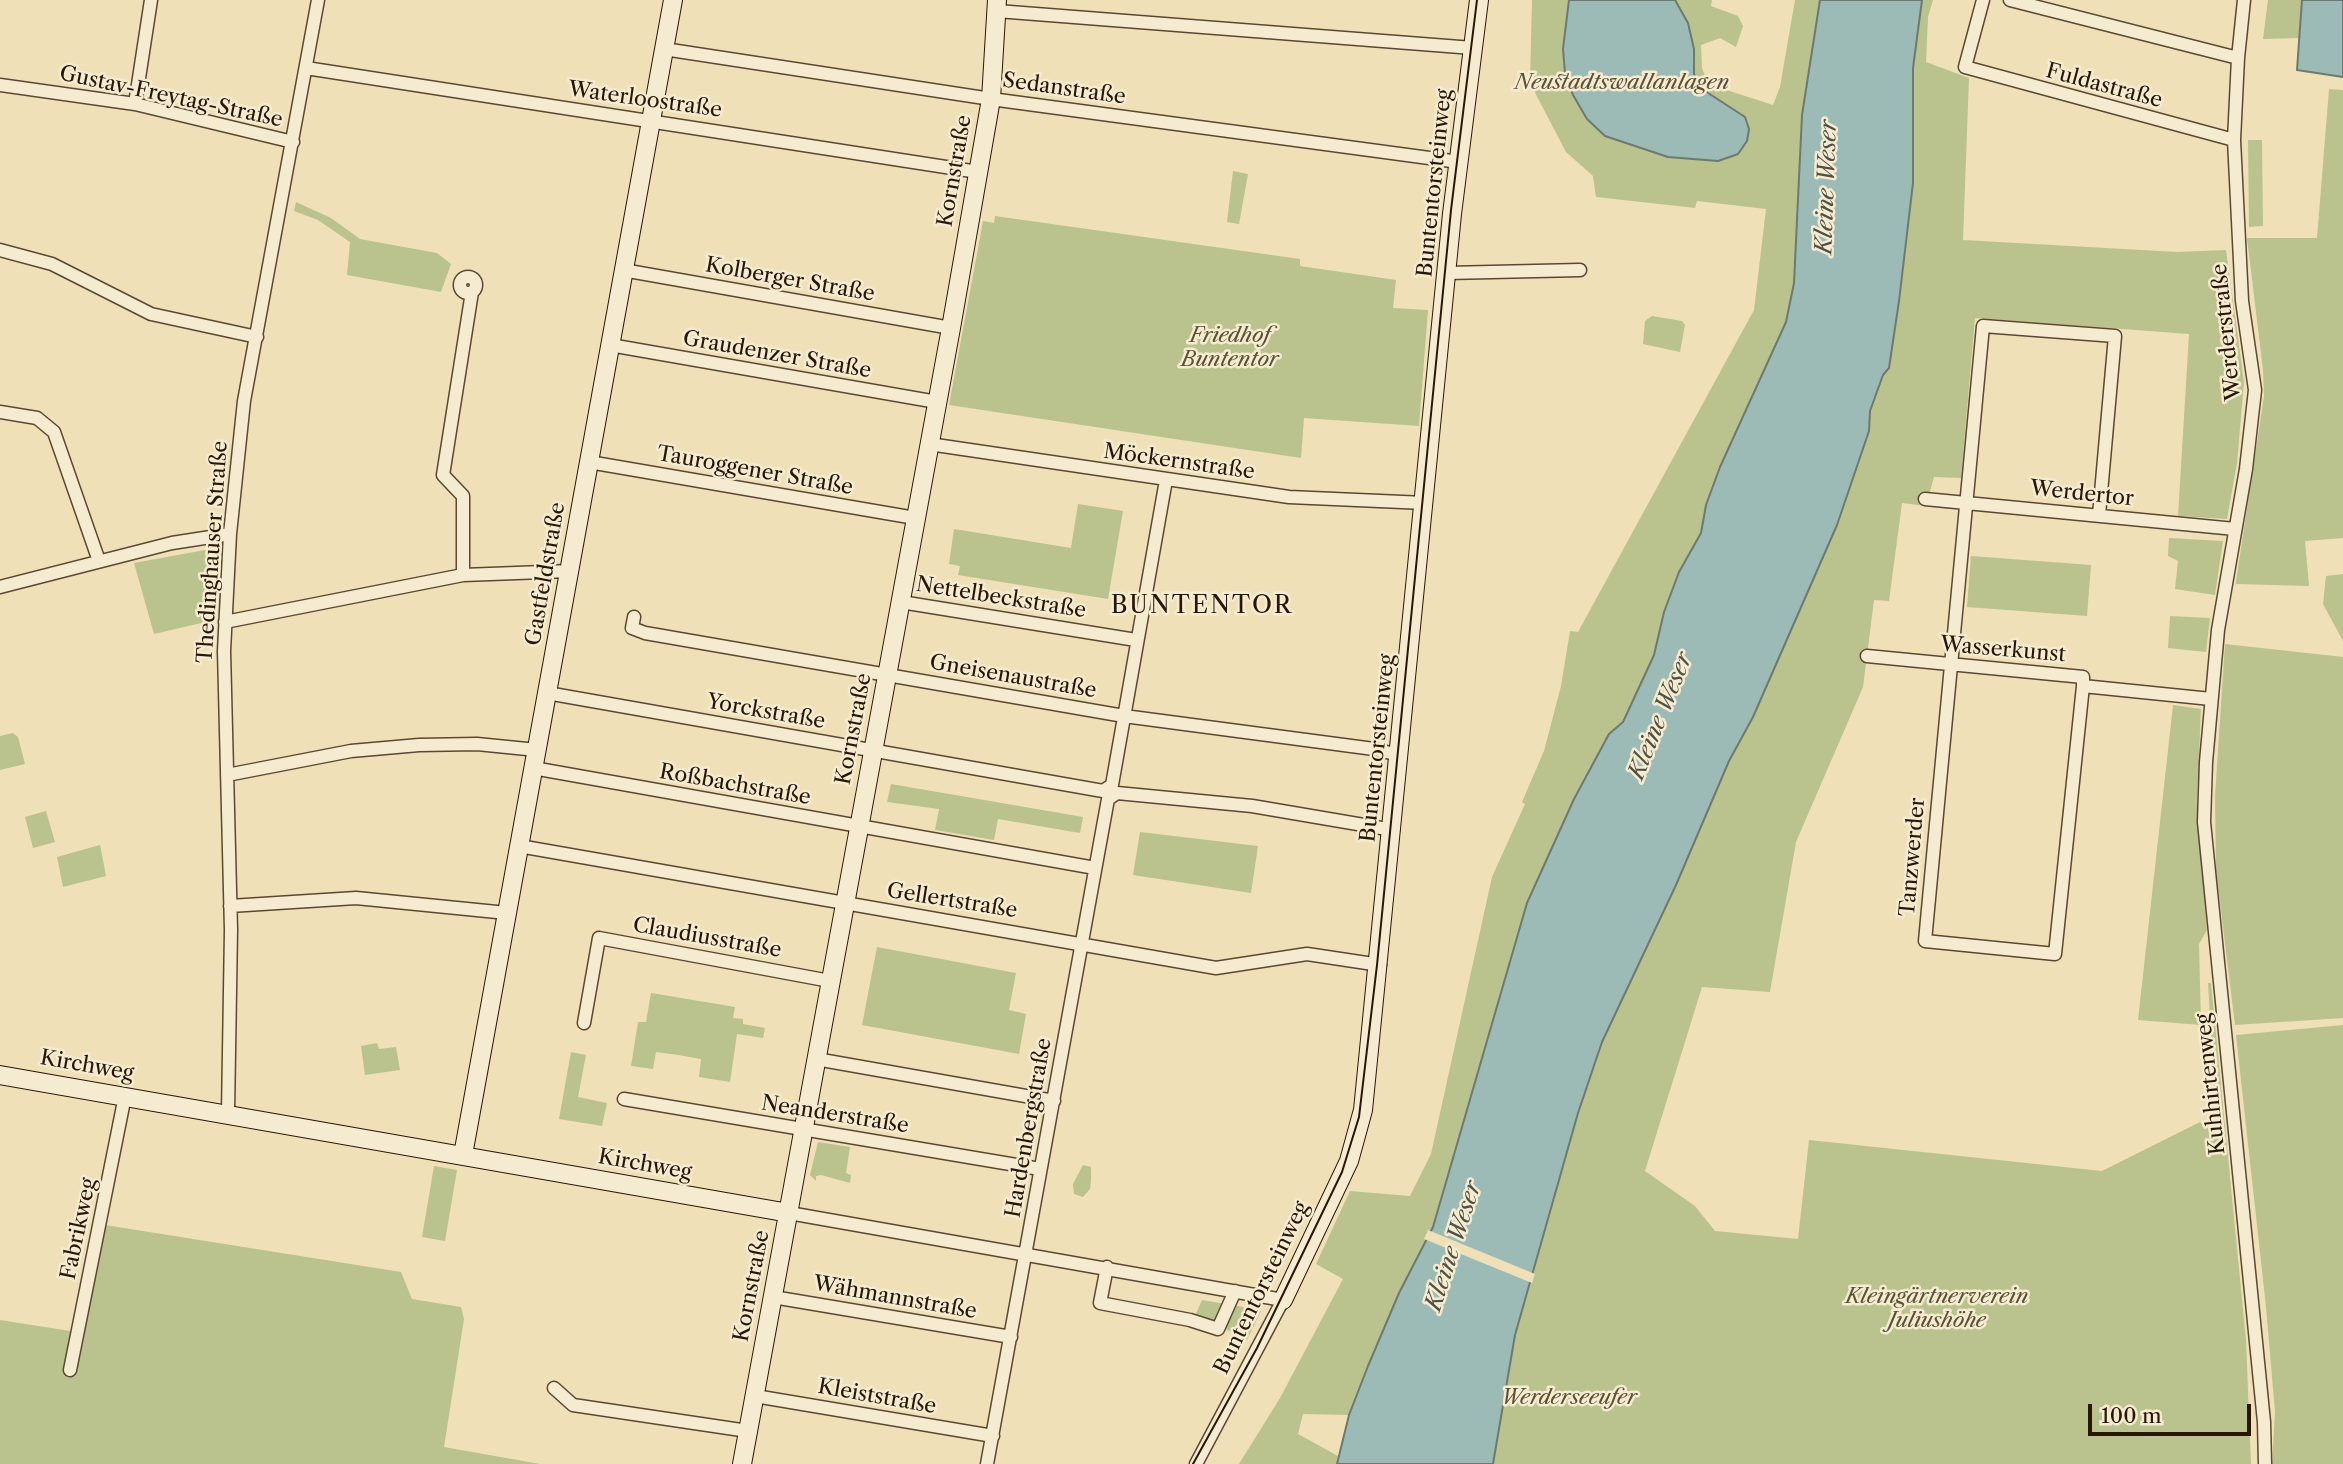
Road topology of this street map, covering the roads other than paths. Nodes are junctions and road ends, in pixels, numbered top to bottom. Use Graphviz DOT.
graph roads {
  1 [pos="151,0"];
  2 [pos="318,0"];
  3 [pos="673,0"];
  4 [pos="1479,0"];
  5 [pos="1983,0"];
  6 [pos="2010,0"];
  7 [pos="2244,0"];
  8 [pos="997,6"];
  9 [pos="1473,48"];
  10 [pos="664,49"];
  11 [pos="2238,58"];
  12 [pos="306,68"];
  13 [pos="0,85"];
  14 [pos="991,99"];
  15 [pos="135,104"];
  16 [pos="650,121"];
  17 [pos="2234,140"];
  18 [pos="293,142"];
  19 [pos="1459,162"];
  20 [pos="978,172"];
  21 [pos="0,250"];
  22 [pos="623,270"];
  23 [pos="1580,270"];
  24 [pos="1447,273"];
  25 [pos="472,292"];
  26 [pos="951,328"];
  27 [pos="257,337"];
  28 [pos="610,345"];
  29 [pos="937,402"];
  30 [pos="0,412"];
  31 [pos="929,444"];
  32 [pos="589,462"];
  33 [pos="1166,480"];
  34 [pos="1925,499"];
  35 [pos="1426,503"];
  36 [pos="1966,503"];
  37 [pos="2099,515"];
  38 [pos="915,518"];
  39 [pos="2235,529"];
  40 [pos="230,534"];
  41 [pos="99,561"];
  42 [pos="570,571"];
  43 [pos="463,575"];
  44 [pos="0,587"];
  45 [pos="901,602"];
  46 [pos="634,617"];
  47 [pos="225,622"];
  48 [pos="1136,640"];
  49 [pos="1867,656"];
  50 [pos="1953,664"];
  51 [pos="888,675"];
  52 [pos="2083,685"];
  53 [pos="547,692"];
  54 [pos="2211,699"];
  55 [pos="1124,716"];
  56 [pos="537,750"];
  57 [pos="873,750"];
  58 [pos="1399,755"];
  59 [pos="533,768"];
  60 [pos="227,775"];
  61 [pos="1105,795"];
  62 [pos="859,827"];
  63 [pos="1393,831"];
  64 [pos="519,846"];
  65 [pos="1095,868"];
  66 [pos="845,903"];
  67 [pos="230,906"];
  68 [pos="508,913"];
  69 [pos="1082,942"];
  70 [pos="1380,965"];
  71 [pos="831,981"];
  72 [pos="584,1023"];
  73 [pos="816,1059"];
  74 [pos="0,1075"];
  75 [pos="125,1096"];
  76 [pos="624,1099"];
  77 [pos="1054,1101"];
  78 [pos="228,1113"];
  79 [pos="804,1129"];
  80 [pos="463,1156"];
  81 [pos="1040,1169"];
  82 [pos="789,1213"];
  83 [pos="1026,1255"];
  84 [pos="1107,1267"];
  85 [pos="1235,1291"];
  86 [pos="773,1297"];
  87 [pos="1283,1300"];
  88 [pos="1011,1337"];
  89 [pos="70,1370"];
  90 [pos="554,1388"];
  91 [pos="755,1396"];
  92 [pos="748,1430"];
  93 [pos="993,1436"];
  94 [pos="744,1464"];
  95 [pos="988,1464"];
  96 [pos="1196,1464"];
  97 [pos="2265,1464"];
  1 -- 15 [label="street"];
  2 -- 12 [label="street, Thedinghauser Straße"];
  3 -- 10 [label="street, Gastfeldstraße"];
  4 -- 9 [label="street, Buntentorsteinweg"];
  5 -- 17 [label="street, Fuldastraße"];
  6 -- 11 [label="street"];
  7 -- 11 [label="street, Werderstraße"];
  8 -- 9 [label="street"];
  8 -- 14 [label="street, Kornstraße"];
  9 -- 19 [label="street, Buntentorsteinweg"];
  10 -- 14 [label="street, Sedanstraße"];
  10 -- 16 [label="street, Gastfeldstraße"];
  11 -- 17 [label="street, Werderstraße"];
  12 -- 16 [label="street, Waterloostraße"];
  12 -- 18 [label="street, Thedinghauser Straße"];
  13 -- 15 [label="street, Gustav-Freytag-Straße"];
  14 -- 19 [label="street, Sedanstraße"];
  14 -- 20 [label="street, Kornstraße"];
  15 -- 18 [label="street, Gustav-Freytag-Straße"];
  16 -- 20 [label="street, Waterloostraße"];
  16 -- 22 [label="street, Gastfeldstraße"];
  17 -- 39 [label="street, Werderstraße"];
  18 -- 27 [label="street, Thedinghauser Straße"];
  19 -- 24 [label="street, Buntentorsteinweg"];
  20 -- 26 [label="street, Kornstraße"];
  21 -- 27 [label="street"];
  22 -- 26 [label="street, Kolberger Straße"];
  22 -- 28 [label="street, Gastfeldstraße"];
  23 -- 24 [label="street"];
  24 -- 35 [label="street, Buntentorsteinweg"];
  25 -- 43 [label="street"];
  26 -- 29 [label="street, Kornstraße"];
  27 -- 40 [label="street, Thedinghauser Straße"];
  28 -- 29 [label="street, Graudenzer Straße"];
  28 -- 32 [label="street, Gastfeldstraße"];
  29 -- 31 [label="street, Kornstraße"];
  30 -- 41 [label="street"];
  31 -- 33 [label="street, Möckernstraße"];
  31 -- 38 [label="street, Kornstraße"];
  32 -- 38 [label="street, Tauroggener Straße"];
  32 -- 42 [label="street, Gastfeldstraße"];
  33 -- 35 [label="street, Möckernstraße"];
  33 -- 48 [label="street, Hardenbergstraße"];
  34 -- 36 [label="street, Werdertor"];
  35 -- 58 [label="street, Buntentorsteinweg"];
  36 -- 37 [label="street, Werdertor"];
  36 -- 37 [label="street, Tanzwerder"];
  36 -- 50 [label="street, Tanzwerder"];
  37 -- 39 [label="street, Werdertor"];
  38 -- 45 [label="street, Kornstraße"];
  39 -- 54 [label="street, Werderstraße"];
  40 -- 41 [label="street"];
  40 -- 47 [label="street, Thedinghauser Straße"];
  41 -- 44 [label="street"];
  42 -- 43 [label="street"];
  42 -- 53 [label="street, Gastfeldstraße"];
  43 -- 47 [label="street"];
  45 -- 48 [label="street, Nettelbeckstraße"];
  45 -- 51 [label="street, Kornstraße"];
  46 -- 51 [label="street, Gneisenaustraße"];
  47 -- 60 [label="street, Thedinghauser Straße"];
  48 -- 55 [label="street, Hardenbergstraße"];
  49 -- 50 [label="street, Wasserkunst"];
  50 -- 52 [label="street, Wasserkunst"];
  50 -- 52 [label="street, Tanzwerder"];
  51 -- 55 [label="street, Gneisenaustraße"];
  51 -- 57 [label="street, Kornstraße"];
  52 -- 54 [label="street, Wasserkunst"];
  53 -- 56 [label="street, Gastfeldstraße"];
  53 -- 57 [label="street, Yorckstraße"];
  54 -- 97 [label="street, Kuhhirtenweg"];
  55 -- 58 [label="street, Gneisenaustraße"];
  55 -- 61 [label="street, Hardenbergstraße"];
  56 -- 59 [label="street, Gastfeldstraße"];
  56 -- 60 [label="street"];
  57 -- 61 [label="street, Yorckstraße"];
  57 -- 62 [label="street, Kornstraße"];
  58 -- 63 [label="street, Buntentorsteinweg"];
  59 -- 62 [label="street, Roßbachstraße"];
  59 -- 64 [label="street, Gastfeldstraße"];
  60 -- 67 [label="street, Thedinghauser Straße"];
  61 -- 63 [label="street, Yorckstraße"];
  61 -- 65 [label="street, Hardenbergstraße"];
  62 -- 65 [label="street, Roßbachstraße"];
  62 -- 66 [label="street, Kornstraße"];
  63 -- 70 [label="street, Buntentorsteinweg"];
  64 -- 66 [label="street, Gellertstraße"];
  64 -- 68 [label="street, Gastfeldstraße"];
  65 -- 69 [label="street, Hardenbergstraße"];
  66 -- 69 [label="street, Gellertstraße"];
  66 -- 71 [label="street, Kornstraße"];
  67 -- 68 [label="street"];
  67 -- 78 [label="street, Thedinghauser Straße"];
  68 -- 80 [label="street, Gastfeldstraße"];
  69 -- 70 [label="street, Gellertstraße"];
  69 -- 77 [label="street, Hardenbergstraße"];
  70 -- 87 [label="street, Buntentorsteinweg"];
  71 -- 72 [label="street, Claudiusstraße"];
  71 -- 73 [label="street, Kornstraße"];
  73 -- 77 [label="street"];
  73 -- 79 [label="street, Kornstraße"];
  74 -- 75 [label="street, Kirchweg"];
  75 -- 78 [label="street, Kirchweg"];
  75 -- 89 [label="street, Fabrikweg"];
  76 -- 79 [label="street, Neanderstraße"];
  77 -- 81 [label="street, Hardenbergstraße"];
  78 -- 80 [label="street, Kirchweg"];
  79 -- 81 [label="street, Neanderstraße"];
  79 -- 82 [label="street, Kornstraße"];
  80 -- 82 [label="street, Kirchweg"];
  81 -- 83 [label="street, Hardenbergstraße"];
  82 -- 83 [label="street, Kirchweg"];
  82 -- 86 [label="street, Kornstraße"];
  83 -- 84 [label="street, Kirchweg"];
  83 -- 88 [label="street, Hardenbergstraße"];
  84 -- 85 [label="street, Kirchweg"];
  84 -- 85 [label="street"];
  85 -- 87 [label="street, Kirchweg"];
  86 -- 88 [label="street, Wähmannstraße"];
  86 -- 91 [label="street, Kornstraße"];
  87 -- 96 [label="street, Buntentorsteinweg"];
  88 -- 93 [label="street, Hardenbergstraße"];
  90 -- 92 [label="street"];
  91 -- 92 [label="street, Kornstraße"];
  91 -- 93 [label="street, Kleiststraße"];
  92 -- 94 [label="street, Kornstraße"];
  93 -- 95 [label="street, Hardenbergstraße"];
}
